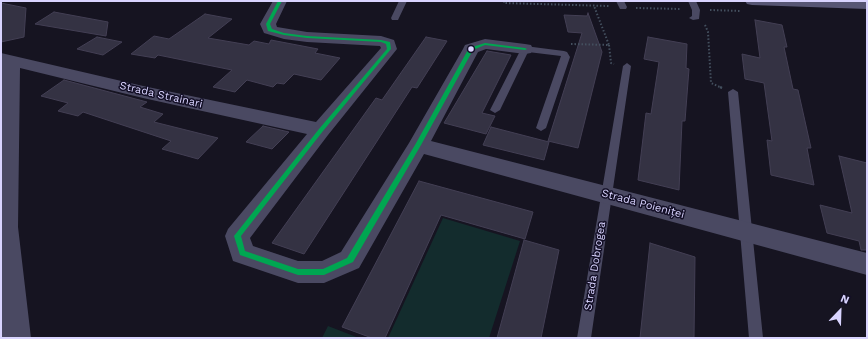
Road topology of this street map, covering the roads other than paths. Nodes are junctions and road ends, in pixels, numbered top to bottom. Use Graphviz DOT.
graph roads {
  1 [pos="280,1"];
  2 [pos="403,1"];
  3 [pos="692,1"];
  4 [pos="752,1"];
  5 [pos="865,5"];
  6 [pos="395,18"];
  7 [pos="694,18"];
  8 [pos="525,49"];
  9 [pos="6,59"];
  10 [pos="627,66"];
  11 [pos="733,92"];
  12 [pos="496,110"];
  13 [pos="540,128"];
  14 [pos="321,130"];
  15 [pos="418,145"];
  16 [pos="606,194"];
  17 [pos="4,227"];
  18 [pos="745,232"];
  19 [pos="867,264"];
  20 [pos="16,338"];
  21 [pos="584,338"];
  22 [pos="756,338"];
  1 -- 14 [label="street"];
  2 -- 6 [label="lane"];
  3 -- 7 [label="lane"];
  4 -- 5 [label="main road"];
  8 -- 12 [label="lane"];
  8 -- 13 [label="lane"];
  8 -- 15 [label="street"];
  9 -- 14 [label="street, Strada Strainari"];
  9 -- 17 [label="street"];
  10 -- 16 [label="lane, Strada Dobrogea"];
  11 -- 18 [label="lane"];
  14 -- 15 [label="street"];
  15 -- 16 [label="street, Strada Poieniței"];
  16 -- 18 [label="street, Strada Poieniței"];
  16 -- 21 [label="lane, Strada Dobrogea"];
  17 -- 20 [label="street"];
  18 -- 19 [label="street, Strada Poieniței"];
  18 -- 22 [label="lane"];
}
